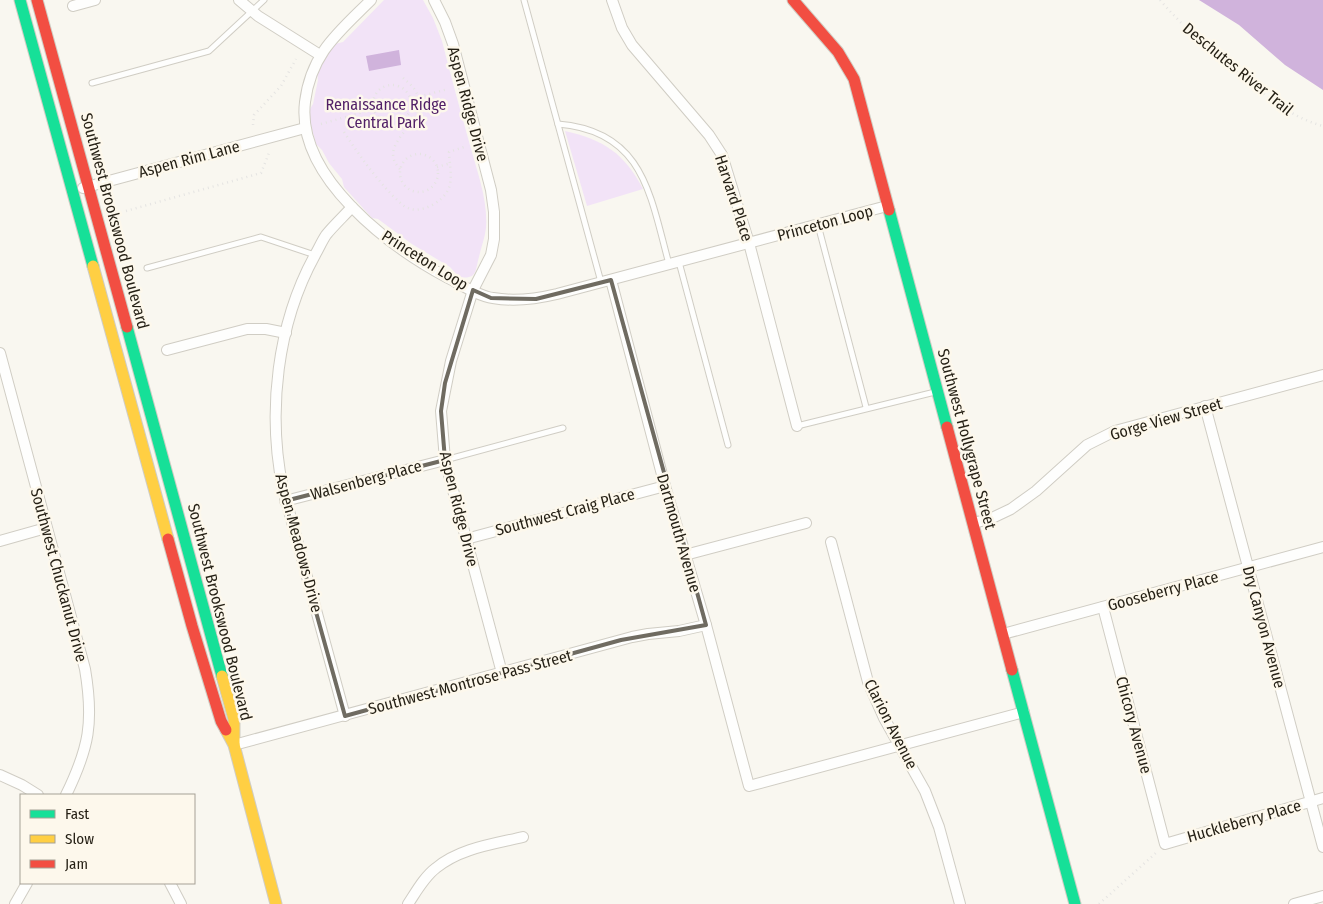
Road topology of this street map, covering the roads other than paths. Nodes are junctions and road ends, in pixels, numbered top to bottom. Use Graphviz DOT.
graph roads {
  1 [pos="20,0"];
  2 [pos="37,0"];
  3 [pos="239,0"];
  4 [pos="264,0"];
  5 [pos="371,0"];
  6 [pos="434,0"];
  7 [pos="524,0"];
  8 [pos="612,0"];
  9 [pos="793,0"];
  10 [pos="91,1"];
  11 [pos="73,6"];
  12 [pos="252,12"];
  13 [pos="320,55"];
  14 [pos="92,83"];
  15 [pos="558,124"];
  16 [pos="305,128"];
  17 [pos="88,186"];
  18 [pos="72,191"];
  19 [pos="887,206"];
  20 [pos="352,207"];
  21 [pos="818,225"];
  22 [pos="749,243"];
  23 [pos="315,255"];
  24 [pos="674,263"];
  25 [pos="147,268"];
  26 [pos="606,281"];
  27 [pos="473,290"];
  28 [pos="286,333"];
  29 [pos="167,350"];
  30 [pos="0,354"];
  31 [pos="1323,375"];
  32 [pos="938,391"];
  33 [pos="1205,406"];
  34 [pos="866,407"];
  35 [pos="797,426"];
  36 [pos="563,428"];
  37 [pos="728,445"];
  38 [pos="444,460"];
  39 [pos="665,486"];
  40 [pos="285,501"];
  41 [pos="806,523"];
  42 [pos="974,523"];
  43 [pos="46,528"];
  44 [pos="466,539"];
  45 [pos="0,541"];
  46 [pos="830,542"];
  47 [pos="1323,547"];
  48 [pos="685,555"];
  49 [pos="1248,567"];
  50 [pos="1103,607"];
  51 [pos="706,624"];
  52 [pos="1003,634"];
  53 [pos="502,673"];
  54 [pos="1024,712"];
  55 [pos="345,716"];
  56 [pos="234,745"];
  57 [pos="900,746"];
  58 [pos="0,775"];
  59 [pos="36,794"];
  60 [pos="66,794"];
  61 [pos="1323,798"];
  62 [pos="1311,802"];
  63 [pos="523,837"];
  64 [pos="1165,844"];
  65 [pos="1323,847"];
  66 [pos="26,884"];
  67 [pos="171,884"];
  68 [pos="1323,896"];
  69 [pos="14,904"];
  70 [pos="181,904"];
  71 [pos="276,904"];
  72 [pos="408,904"];
  73 [pos="960,904"];
  74 [pos="1075,904"];
  75 [pos="1294,904"];
  1 -- 18 [label="main road, Southwest Brookswood Boulevard"];
  2 -- 17 [label="main road, Southwest Brookswood Boulevard"];
  3 -- 12 [label="street"];
  4 -- 12 [label="lane"];
  5 -- 13 [label="street, Princeton Loop"];
  6 -- 27 [label="street, Aspen Ridge Drive"];
  7 -- 15 [label="lane"];
  8 -- 22 [label="street, Harvard Place"];
  9 -- 19 [label="main road, Southwest Hollygrape Street"];
  10 -- 11 [label="street"];
  12 -- 13 [label="street"];
  12 -- 14 [label="lane"];
  13 -- 16 [label="street, Princeton Loop"];
  15 -- 24 [label="lane"];
  15 -- 26 [label="lane"];
  16 -- 17 [label="street, Aspen Rim Lane"];
  16 -- 20 [label="street, Princeton Loop"];
  17 -- 18 [label="street, Aspen Rim Lane"];
  17 -- 56 [label="main road, Southwest Brookswood Boulevard"];
  18 -- 56 [label="main road, Southwest Brookswood Boulevard"];
  19 -- 21 [label="street, Princeton Loop"];
  19 -- 32 [label="main road, Southwest Hollygrape Street"];
  20 -- 23 [label="street, Aspen Meadows Drive"];
  20 -- 27 [label="street, Princeton Loop"];
  21 -- 22 [label="street, Princeton Loop"];
  21 -- 34 [label="lane"];
  22 -- 24 [label="street, Princeton Loop"];
  22 -- 35 [label="street, Harvard Place"];
  23 -- 25 [label="lane"];
  23 -- 28 [label="street, Aspen Meadows Drive"];
  24 -- 26 [label="street, Princeton Loop"];
  24 -- 37 [label="lane"];
  26 -- 27 [label="street, Princeton Loop"];
  26 -- 39 [label="street, Dartmouth Avenue"];
  27 -- 38 [label="street, Aspen Ridge Drive"];
  28 -- 29 [label="street"];
  28 -- 40 [label="street, Aspen Meadows Drive"];
  30 -- 43 [label="street, Southwest Chuckanut Drive"];
  31 -- 33 [label="street, Gorge View Street"];
  32 -- 34 [label="lane"];
  32 -- 42 [label="main road, Southwest Hollygrape Street"];
  33 -- 42 [label="street, Gorge View Street"];
  33 -- 49 [label="street, Dry Canyon Avenue"];
  34 -- 35 [label="lane"];
  36 -- 38 [label="lane, Walsenberg Place"];
  38 -- 40 [label="street, Walsenberg Place"];
  38 -- 44 [label="street, Aspen Ridge Drive"];
  39 -- 44 [label="street, Southwest Craig Place"];
  39 -- 48 [label="street, Dartmouth Avenue"];
  40 -- 55 [label="street, Aspen Meadows Drive"];
  41 -- 48 [label="street"];
  42 -- 52 [label="main road, Southwest Hollygrape Street"];
  43 -- 45 [label="street"];
  43 -- 60 [label="street, Southwest Chuckanut Drive"];
  44 -- 53 [label="street, Aspen Ridge Drive"];
  46 -- 57 [label="street, Clarion Avenue"];
  47 -- 49 [label="street, Gooseberry Place"];
  48 -- 51 [label="street, Dartmouth Avenue"];
  49 -- 50 [label="street, Gooseberry Place"];
  49 -- 62 [label="street, Dry Canyon Avenue"];
  50 -- 52 [label="street, Gooseberry Place"];
  50 -- 64 [label="street, Chicory Avenue"];
  51 -- 53 [label="street, Southwest Montrose Pass Street"];
  51 -- 57 [label="street, Dartmouth Avenue"];
  52 -- 54 [label="main road, Southwest Hollygrape Street"];
  53 -- 55 [label="street, Southwest Montrose Pass Street"];
  54 -- 57 [label="street"];
  54 -- 74 [label="main road, Southwest Hollygrape Street"];
  55 -- 56 [label="street, Southwest Montrose Pass Street"];
  56 -- 71 [label="main road"];
  57 -- 73 [label="street, Clarion Avenue"];
  58 -- 59 [label="street"];
  61 -- 62 [label="street, Huckleberry Place"];
  62 -- 64 [label="street, Huckleberry Place"];
  62 -- 65 [label="street, Dry Canyon Avenue"];
  63 -- 72 [label="street"];
  66 -- 69 [label="street"];
  67 -- 70 [label="street"];
  68 -- 75 [label="street"];
}
